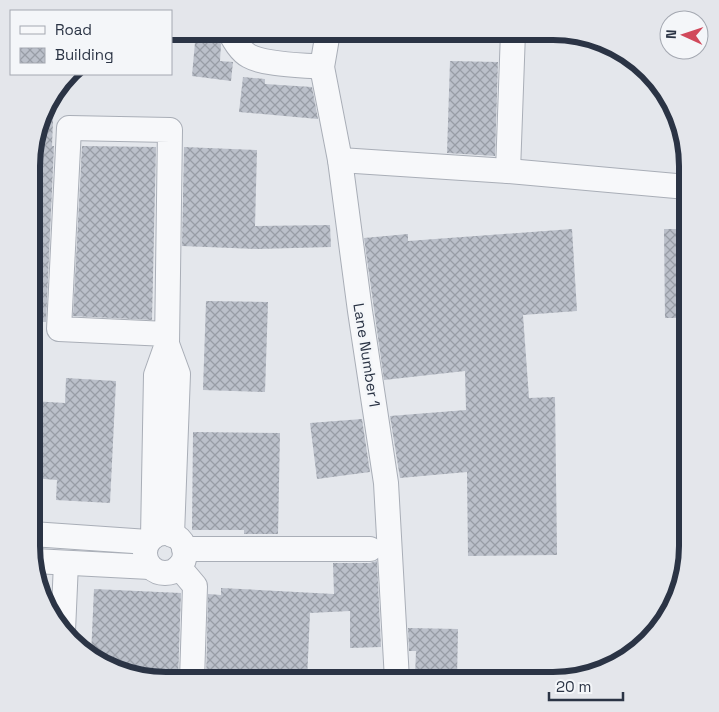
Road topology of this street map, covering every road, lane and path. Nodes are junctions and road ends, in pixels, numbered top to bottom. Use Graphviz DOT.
graph roads {
  1 [pos="235,40"];
  2 [pos="327,40"];
  3 [pos="513,40"];
  4 [pos="322,67"];
  5 [pos="340,160"];
  6 [pos="508,171"];
  7 [pos="679,186"];
  8 [pos="167,339"];
  9 [pos="40,535"];
  10 [pos="167,546"];
  11 [pos="370,549"];
  12 [pos="41,561"];
  13 [pos="66,563"];
  14 [pos="64,619"];
  15 [pos="192,672"];
  16 [pos="397,672"];
  1 -- 4 [label="street"];
  2 -- 4 [label="street, Lane Number 1"];
  3 -- 6 [label="street"];
  4 -- 5 [label="street, Lane Number 1"];
  5 -- 6 [label="street"];
  5 -- 16 [label="street, Lane Number 1"];
  6 -- 7 [label="street"];
  8 -- 8 [label="street"];
  8 -- 10 [label="street"];
  9 -- 10 [label="street"];
  10 -- 11 [label="street"];
  10 -- 13 [label="street"];
  10 -- 15 [label="street"];
  12 -- 13 [label="street"];
  13 -- 14 [label="street"];
}
